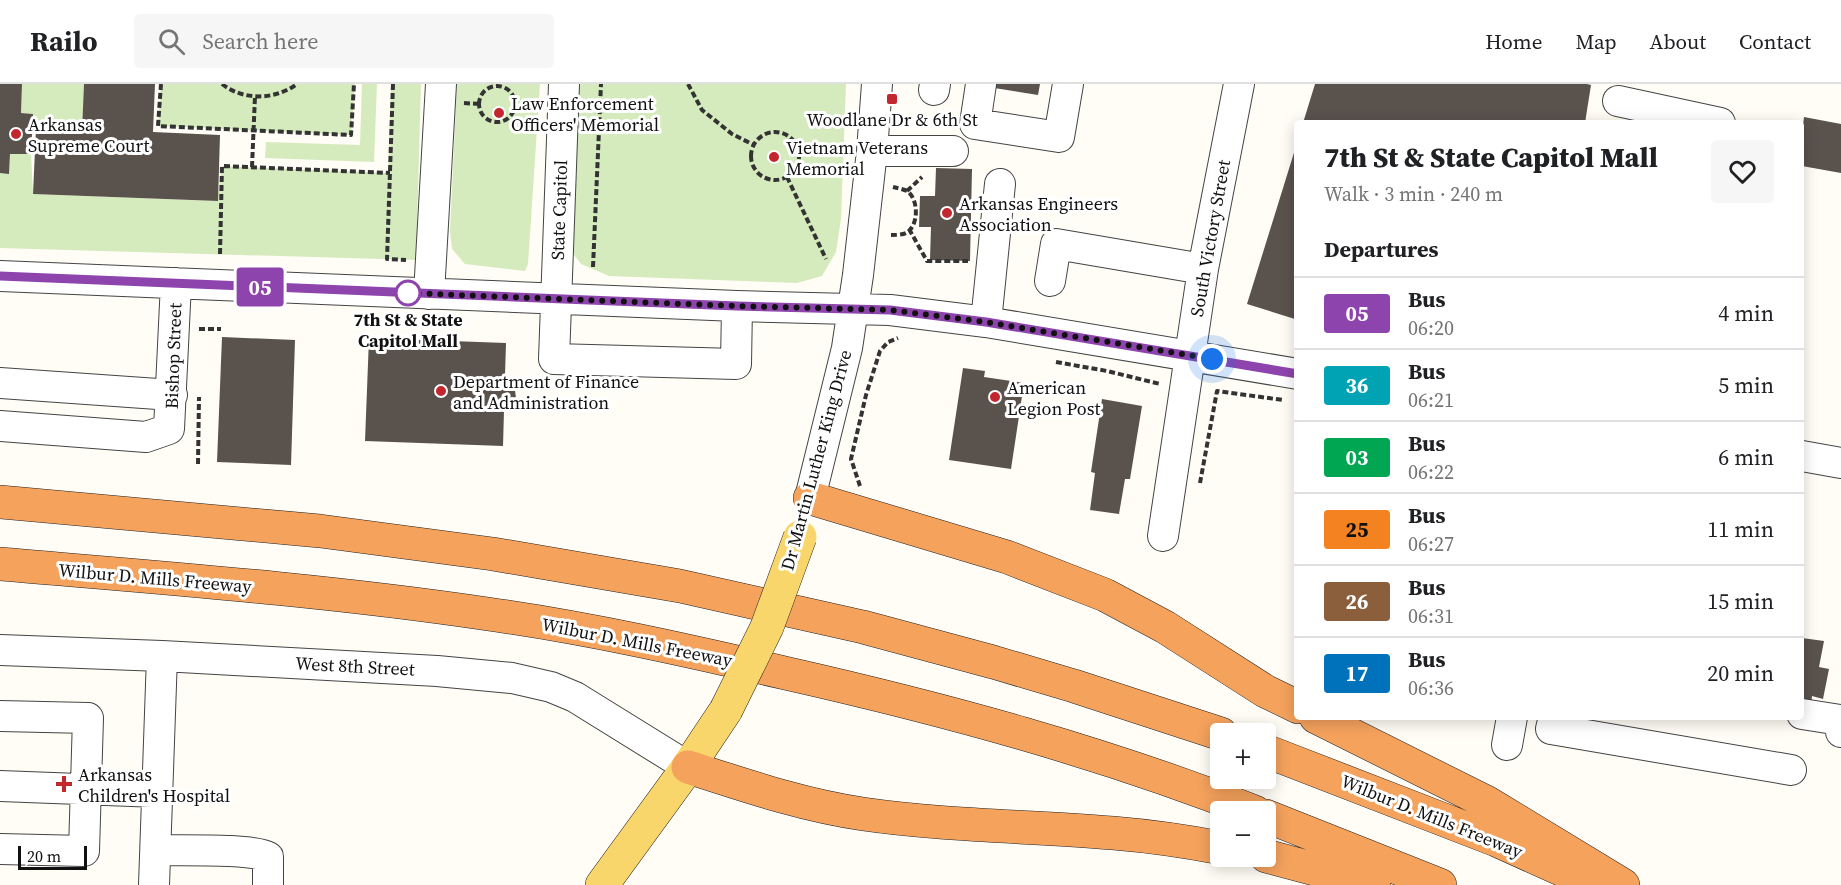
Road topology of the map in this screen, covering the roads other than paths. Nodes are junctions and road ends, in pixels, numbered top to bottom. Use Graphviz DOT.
graph roads {
  1 [pos="441,84"];
  2 [pos="564,84"];
  3 [pos="877,84"];
  4 [pos="981,84"];
  5 [pos="1068,84"];
  6 [pos="1239,84"];
  7 [pos="1617,103"];
  8 [pos="1705,120"];
  9 [pos="872,151"];
  10 [pos="953,151"];
  11 [pos="1000,184"];
  12 [pos="1203,269"];
  13 [pos="0,276"];
  14 [pos="1050,280"];
  15 [pos="176,283"];
  16 [pos="429,294"];
  17 [pos="556,299"];
  18 [pos="737,306"];
  19 [pos="853,308"];
  20 [pos="988,309"];
  21 [pos="1191,356"];
  22 [pos="1294,373"];
  23 [pos="0,383"];
  24 [pos="172,395"];
  25 [pos="0,426"];
  26 [pos="1804,456"];
  27 [pos="1841,463"];
  28 [pos="810,498"];
  29 [pos="0,502"];
  30 [pos="1163,536"];
  31 [pos="0,564"];
  32 [pos="0,650"];
  33 [pos="162,656"];
  34 [pos="1294,705"];
  35 [pos="1804,714"];
  36 [pos="0,717"];
  37 [pos="1322,720"];
  38 [pos="1553,720"];
  39 [pos="1210,730"];
  40 [pos="1841,732"];
  41 [pos="1276,756"];
  42 [pos="688,767"];
  43 [pos="1791,770"];
  44 [pos="0,786"];
  45 [pos="87,789"];
  46 [pos="158,792"];
  47 [pos="1224,801"];
  48 [pos="1276,820"];
  49 [pos="1210,846"];
  50 [pos="0,849"];
  51 [pos="156,850"];
  52 [pos="1276,859"];
  53 [pos="154,885"];
  54 [pos="268,885"];
  55 [pos="602,885"];
  56 [pos="1374,885"];
  57 [pos="1440,885"];
  58 [pos="1596,885"];
  59 [pos="1623,885"];
  1 -- 16 [label="street"];
  2 -- 17 [label="street, State Capitol"];
  3 -- 9 [label="street, Dr Martin Luther King Drive"];
  4 -- 5 [label="street"];
  6 -- 12 [label="street, South Victory Street"];
  7 -- 8 [label="street"];
  9 -- 10 [label="street"];
  9 -- 19 [label="street, Dr Martin Luther King Drive"];
  11 -- 20 [label="street"];
  12 -- 14 [label="street"];
  12 -- 21 [label="street, South Victory Street"];
  13 -- 15 [label="street"];
  15 -- 16 [label="street"];
  15 -- 24 [label="street, Bishop Street"];
  16 -- 17 [label="street"];
  17 -- 18 [label="street"];
  17 -- 18 [label="street, State Capitol"];
  18 -- 19 [label="street"];
  19 -- 20 [label="street"];
  19 -- 28 [label="street, Dr Martin Luther King Drive"];
  20 -- 21 [label="street"];
  21 -- 22 [label="street"];
  21 -- 30 [label="street, South Victory Street"];
  23 -- 24 [label="street"];
  24 -- 25 [label="street, Bishop Street"];
  26 -- 27 [label="street"];
  28 -- 34 [label="highway"];
  28 -- 42 [label="main road, Dr Martin Luther King Drive, bridge"];
  29 -- 39 [label="highway"];
  31 -- 47 [label="highway, Wilbur D. Mills Freeway"];
  32 -- 33 [label="street, West 8th Street"];
  33 -- 42 [label="street, West 8th Street"];
  33 -- 46 [label="street"];
  35 -- 40 [label="street"];
  36 -- 45 [label="street"];
  37 -- 59 [label="highway"];
  38 -- 43 [label="street"];
  41 -- 58 [label="highway, Wilbur D. Mills Freeway"];
  42 -- 49 [label="highway"];
  42 -- 55 [label="main road, Dr Martin Luther King Drive"];
  44 -- 45 [label="street"];
  45 -- 46 [label="street"];
  45 -- 50 [label="street"];
  46 -- 51 [label="street"];
  48 -- 57 [label="highway"];
  51 -- 53 [label="street"];
  51 -- 54 [label="street"];
  52 -- 56 [label="highway"];
}
